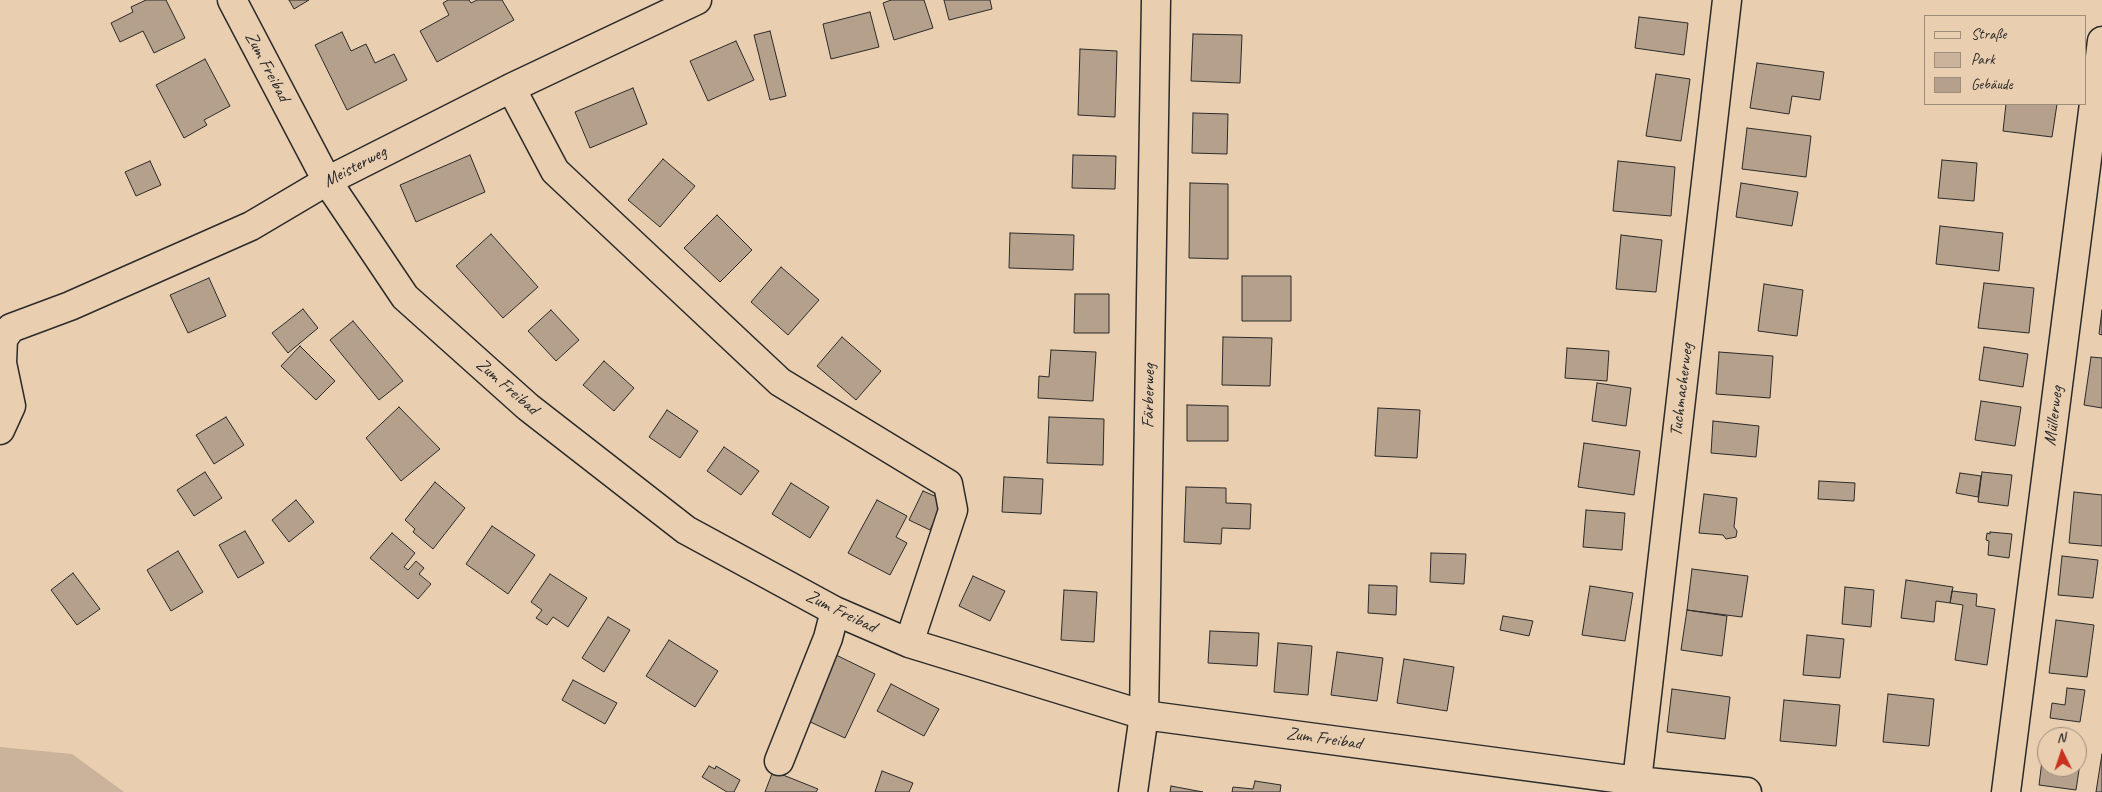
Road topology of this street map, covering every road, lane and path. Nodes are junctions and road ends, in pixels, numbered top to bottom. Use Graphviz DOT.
graph roads {
  1 [pos="232,0"];
  2 [pos="697,0"];
  3 [pos="1156,0"];
  4 [pos="1727,0"];
  5 [pos="2102,41"];
  6 [pos="511,88"];
  7 [pos="327,181"];
  8 [pos="0,430"];
  9 [pos="835,611"];
  10 [pos="909,643"];
  11 [pos="1144,715"];
  12 [pos="779,761"];
  13 [pos="1637,780"];
  14 [pos="1133,792"];
  15 [pos="1747,792"];
  16 [pos="2006,792"];
  1 -- 7 [label="street, Zum Freibad"];
  2 -- 6 [label="street, Meisterweg"];
  3 -- 11 [label="street, Färberweg"];
  4 -- 13 [label="street, Tuchmacherweg"];
  5 -- 16 [label="street, Müllerweg"];
  6 -- 7 [label="street, Meisterweg"];
  6 -- 10 [label="street"];
  7 -- 8 [label="street, Meisterweg"];
  7 -- 9 [label="street, Zum Freibad"];
  9 -- 10 [label="street, Zum Freibad"];
  9 -- 12 [label="street"];
  10 -- 11 [label="street, Zum Freibad"];
  11 -- 13 [label="street, Zum Freibad"];
  11 -- 14 [label="street, Färberweg"];
  13 -- 15 [label="street, Zum Freibad"];
}
